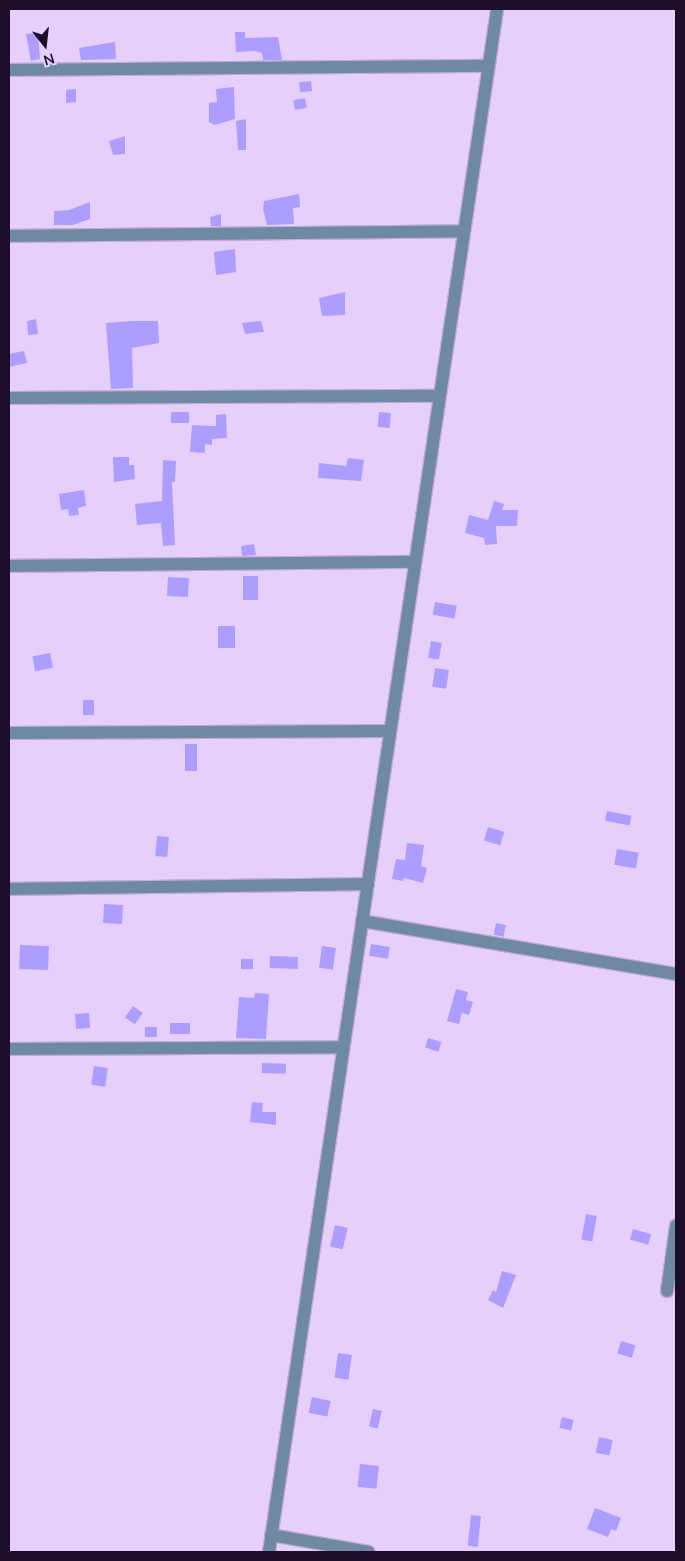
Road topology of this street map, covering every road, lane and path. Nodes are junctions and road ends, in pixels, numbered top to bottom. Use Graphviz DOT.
graph roads {
  1 [pos="497,9"];
  2 [pos="488,66"];
  3 [pos="9,70"];
  4 [pos="462,232"];
  5 [pos="9,236"];
  6 [pos="438,396"];
  7 [pos="9,398"];
  8 [pos="413,562"];
  9 [pos="9,566"];
  10 [pos="388,730"];
  11 [pos="9,733"];
  12 [pos="368,884"];
  13 [pos="9,888"];
  14 [pos="362,921"];
  15 [pos="676,974"];
  16 [pos="343,1047"];
  17 [pos="9,1049"];
  18 [pos="676,1226"];
  19 [pos="667,1291"];
  20 [pos="271,1535"];
  21 [pos="269,1552"];
  22 [pos="369,1552"];
  1 -- 2 [label="street"];
  2 -- 3 [label="street"];
  2 -- 4 [label="street"];
  4 -- 5 [label="street"];
  4 -- 6 [label="street"];
  6 -- 7 [label="street"];
  6 -- 8 [label="street"];
  8 -- 9 [label="street"];
  8 -- 10 [label="street"];
  10 -- 11 [label="street"];
  10 -- 12 [label="street"];
  12 -- 13 [label="street"];
  12 -- 14 [label="street"];
  14 -- 15 [label="street"];
  14 -- 16 [label="street"];
  16 -- 17 [label="street"];
  16 -- 20 [label="street"];
  18 -- 19 [label="street"];
  20 -- 21 [label="street"];
  20 -- 22 [label="street"];
}
